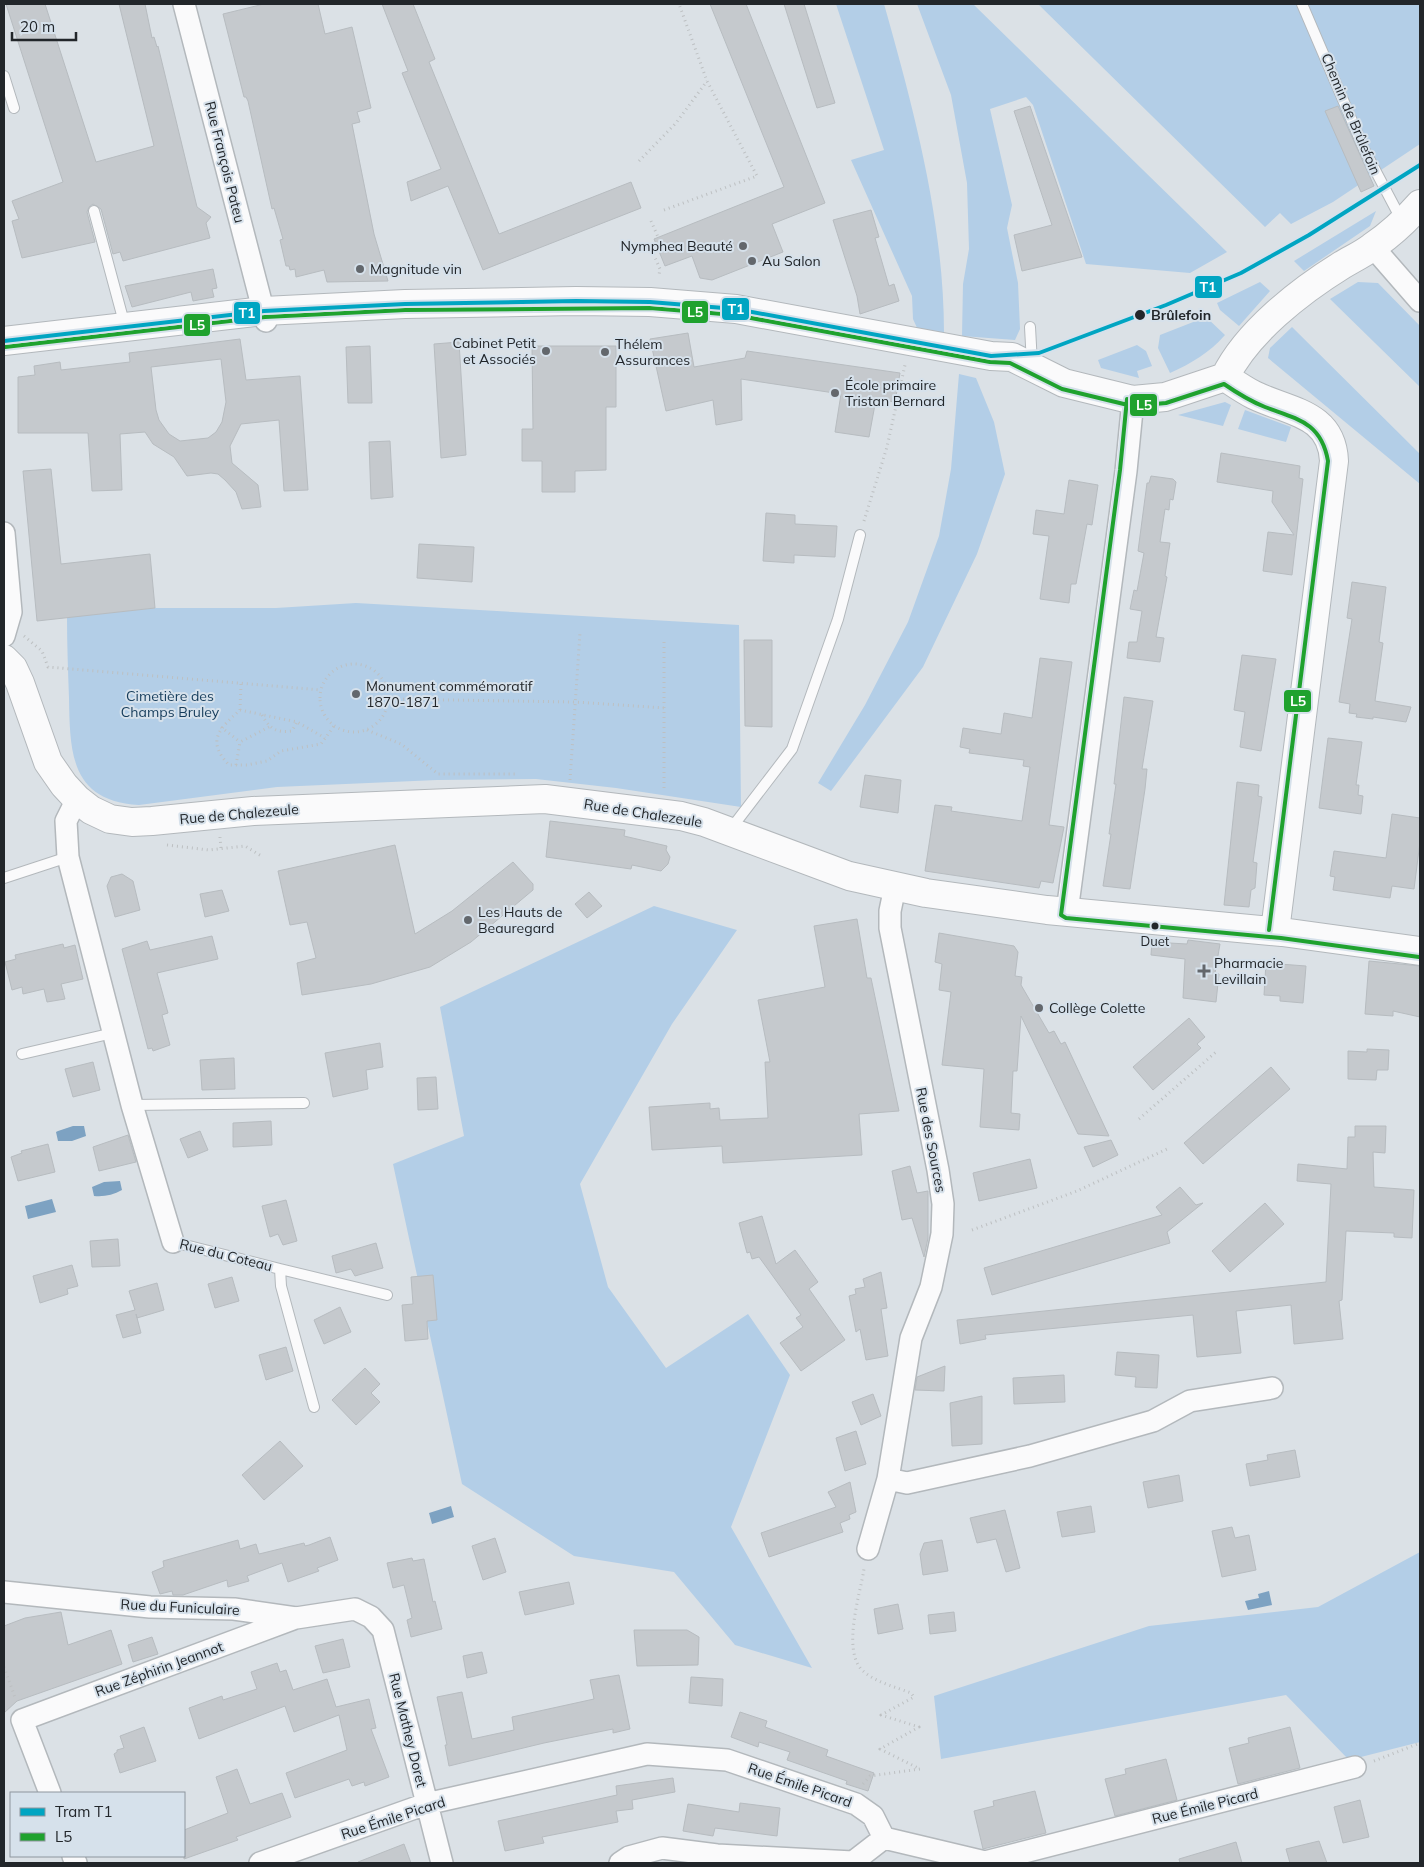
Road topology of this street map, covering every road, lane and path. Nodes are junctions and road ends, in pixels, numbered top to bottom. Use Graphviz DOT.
graph roads {
  1 [pos="184,4"];
  2 [pos="679,4"];
  3 [pos="1302,4"];
  4 [pos="4,76"];
  5 [pos="707,81"];
  6 [pos="14,108"];
  7 [pos="639,161"];
  8 [pos="664,210"];
  9 [pos="94,211"];
  10 [pos="1412,213"];
  11 [pos="651,221"];
  12 [pos="658,237"];
  13 [pos="656,244"];
  14 [pos="1373,247"];
  15 [pos="659,276"];
  16 [pos="1420,301"];
  17 [pos="265,316"];
  18 [pos="125,327"];
  19 [pos="1030,327"];
  20 [pos="4,341"];
  21 [pos="4,351"];
  22 [pos="907,360"];
  23 [pos="1031,367"];
  24 [pos="1224,377"];
  25 [pos="1134,400"];
  26 [pos="4,532"];
  27 [pos="860,535"];
  28 [pos="580,633"];
  29 [pos="14,636"];
  30 [pos="664,642"];
  31 [pos="4,659"];
  32 [pos="241,684"];
  33 [pos="321,690"];
  34 [pos="388,699"];
  35 [pos="575,702"];
  36 [pos="665,708"];
  37 [pos="240,710"];
  38 [pos="261,715"];
  39 [pos="297,722"];
  40 [pos="334,726"];
  41 [pos="221,727"];
  42 [pos="269,727"];
  43 [pos="367,730"];
  44 [pos="325,738"];
  45 [pos="240,742"];
  46 [pos="236,765"];
  47 [pos="524,774"];
  48 [pos="561,775"];
  49 [pos="571,776"];
  50 [pos="580,777"];
  51 [pos="570,784"];
  52 [pos="656,787"];
  53 [pos="77,799"];
  54 [pos="730,830"];
  55 [pos="163,844"];
  56 [pos="68,857"];
  57 [pos="263,857"];
  58 [pos="4,878"];
  59 [pos="895,887"];
  60 [pos="1068,912"];
  61 [pos="1275,931"];
  62 [pos="1420,951"];
  63 [pos="113,1033"];
  64 [pos="1216,1052"];
  65 [pos="22,1054"];
  66 [pos="304,1103"];
  67 [pos="132,1105"];
  68 [pos="1139,1119"];
  69 [pos="1167,1149"];
  70 [pos="972,1230"];
  71 [pos="173,1242"];
  72 [pos="280,1269"];
  73 [pos="387,1295"];
  74 [pos="1272,1388"];
  75 [pos="314,1407"];
  76 [pos="888,1479"];
  77 [pos="868,1549"];
  78 [pos="4,1592"];
  79 [pos="355,1609"];
  80 [pos="296,1618"];
  81 [pos="4,1667"];
  82 [pos="22,1720"];
  83 [pos="1420,1743"];
  84 [pos="1356,1768"];
  85 [pos="50,1792"];
  86 [pos="426,1804"];
  87 [pos="856,1804"];
  88 [pos="884,1838"];
  89 [pos="260,1863"];
  90 [pos="442,1863"];
  91 [pos="620,1863"];
  1 -- 17 [label="street, Rue François Pateu"];
  2 -- 5 [label="path"];
  3 -- 10 [label="lane, Chemin de Brûlefoin"];
  4 -- 6 [label="lane"];
  5 -- 7 [label="path"];
  5 -- 8 [label="path"];
  9 -- 18 [label="lane"];
  10 -- 14 [label="street"];
  11 -- 12 [label="path"];
  13 -- 15 [label="path"];
  14 -- 16 [label="street"];
  14 -- 24 [label="street"];
  17 -- 18 [label="street"];
  17 -- 21 [label="street"];
  17 -- 23 [label="street"];
  17 -- 23 [label="street"];
  18 -- 20 [label="street"];
  19 -- 23 [label="lane"];
  22 -- 27 [label="path"];
  23 -- 25 [label="street"];
  24 -- 25 [label="street"];
  24 -- 61 [label="street"];
  25 -- 60 [label="street"];
  26 -- 29 [label="street"];
  27 -- 54 [label="lane"];
  28 -- 35 [label="path"];
  29 -- 32 [label="path"];
  30 -- 36 [label="path"];
  31 -- 53 [label="street, Rue de Chalezeule"];
  32 -- 33 [label="path"];
  32 -- 37 [label="path"];
  33 -- 34 [label="path"];
  33 -- 40 [label="path"];
  34 -- 35 [label="path"];
  34 -- 43 [label="path"];
  35 -- 36 [label="path"];
  35 -- 49 [label="path"];
  36 -- 52 [label="path"];
  37 -- 38 [label="path"];
  37 -- 41 [label="path"];
  38 -- 39 [label="path"];
  38 -- 42 [label="path"];
  39 -- 42 [label="path"];
  39 -- 44 [label="path"];
  40 -- 43 [label="path"];
  40 -- 44 [label="path"];
  41 -- 45 [label="path"];
  41 -- 46 [label="path"];
  42 -- 45 [label="path"];
  43 -- 47 [label="path"];
  44 -- 46 [label="path"];
  45 -- 46 [label="path"];
  48 -- 49 [label="path"];
  49 -- 50 [label="path"];
  49 -- 51 [label="path"];
  53 -- 54 [label="street, Rue de Chalezeule"];
  53 -- 56 [label="street, Rue du Coteau"];
  54 -- 59 [label="street, Rue de Chalezeule"];
  55 -- 57 [label="path"];
  56 -- 58 [label="lane"];
  56 -- 63 [label="street, Rue du Coteau"];
  59 -- 60 [label="street, Rue de Chalezeule"];
  59 -- 76 [label="street, Rue des Sources"];
  60 -- 61 [label="street, Rue de Chalezeule"];
  61 -- 62 [label="street, Rue de Chalezeule"];
  63 -- 65 [label="lane"];
  63 -- 67 [label="street, Rue du Coteau"];
  64 -- 68 [label="path"];
  66 -- 67 [label="lane"];
  67 -- 71 [label="street, Rue du Coteau"];
  69 -- 70 [label="path"];
  71 -- 72 [label="lane, Rue du Coteau"];
  72 -- 73 [label="lane"];
  72 -- 75 [label="lane, Rue du Coteau"];
  74 -- 76 [label="street"];
  76 -- 77 [label="street, Rue des Sources"];
  77 -- 87 [label="path"];
  78 -- 80 [label="street, Rue du Funiculaire"];
  79 -- 80 [label="street, Rue du Funiculaire"];
  79 -- 86 [label="street, Rue Mathey Doret"];
  80 -- 82 [label="street, Rue Zéphirin Jeannot"];
  81 -- 82 [label="path"];
  82 -- 85 [label="street"];
  83 -- 84 [label="path"];
  84 -- 88 [label="street, Rue Émile Picard"];
  86 -- 87 [label="street, Rue Émile Picard"];
  86 -- 89 [label="street, Rue Émile Picard"];
  86 -- 90 [label="street, Rue Mathey Doret"];
  87 -- 88 [label="street, Rue Émile Picard"];
  88 -- 91 [label="street"];
}
